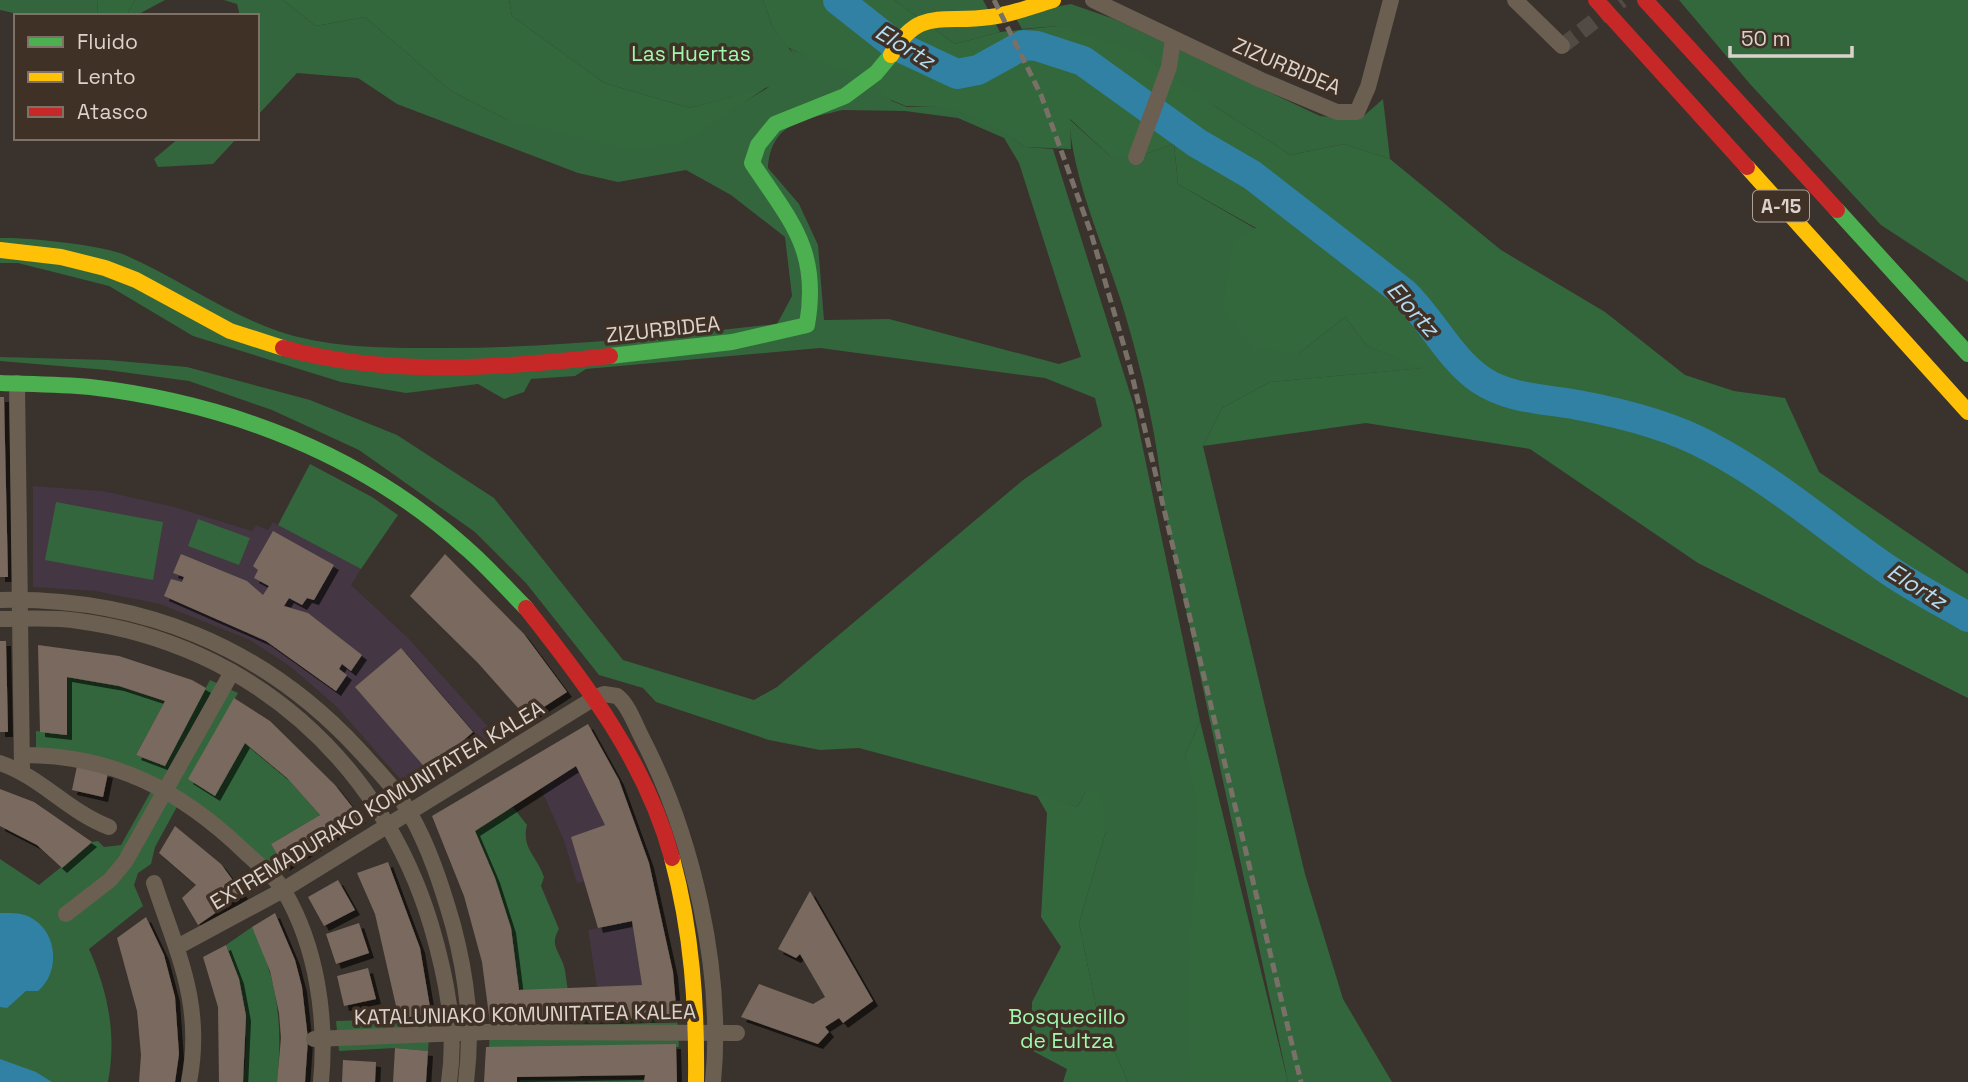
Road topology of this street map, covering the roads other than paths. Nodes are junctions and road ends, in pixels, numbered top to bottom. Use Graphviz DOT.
graph roads {
  1 [pos="1053,0"];
  2 [pos="1093,0"];
  3 [pos="1391,0"];
  4 [pos="1515,0"];
  5 [pos="1596,0"];
  6 [pos="1644,0"];
  7 [pos="1172,39"];
  8 [pos="1562,46"];
  9 [pos="1136,157"];
  10 [pos="1843,220"];
  11 [pos="0,250"];
  12 [pos="1968,333"];
  13 [pos="1968,354"];
  14 [pos="0,383"];
  15 [pos="17,383"];
  16 [pos="1968,414"];
  17 [pos="22,599"];
  18 [pos="0,600"];
  19 [pos="0,619"];
  20 [pos="22,619"];
  21 [pos="232,672"];
  22 [pos="596,697"];
  23 [pos="0,763"];
  24 [pos="23,763"];
  25 [pos="167,790"];
  26 [pos="409,812"];
  27 [pos="390,826"];
  28 [pos="109,827"];
  29 [pos="154,883"];
  30 [pos="283,890"];
  31 [pos="66,914"];
  32 [pos="178,946"];
  33 [pos="471,1033"];
  34 [pos="698,1033"];
  35 [pos="715,1033"];
  36 [pos="737,1033"];
  37 [pos="452,1034"];
  38 [pos="319,1039"];
  39 [pos="190,1082"];
  40 [pos="321,1082"];
  41 [pos="449,1082"];
  42 [pos="466,1082"];
  43 [pos="696,1082"];
  44 [pos="713,1082"];
  1 -- 11 [label="main road, ZIZURBIDEA"];
  2 -- 7 [label="street, ZIZURBIDEA"];
  3 -- 7 [label="street, ZIZURBIDEA"];
  4 -- 8 [label="street"];
  5 -- 16 [label="main road, A-15"];
  6 -- 10 [label="main road, A-15"];
  7 -- 9 [label="street"];
  10 -- 12 [label="main road"];
  10 -- 13 [label="main road, A-15"];
  14 -- 15 [label="main road"];
  15 -- 17 [label="street"];
  15 -- 22 [label="main road"];
  17 -- 18 [label="street"];
  17 -- 20 [label="street"];
  17 -- 26 [label="street"];
  19 -- 20 [label="street"];
  20 -- 21 [label="street"];
  20 -- 24 [label="street"];
  21 -- 25 [label="street"];
  21 -- 27 [label="street"];
  22 -- 26 [label="street, EXTREMADURAKO KOMUNITATEA KALEA"];
  22 -- 34 [label="main road"];
  22 -- 35 [label="street"];
  23 -- 24 [label="street"];
  24 -- 25 [label="street"];
  24 -- 28 [label="street"];
  25 -- 30 [label="street"];
  25 -- 31 [label="street"];
  26 -- 27 [label="street, EXTREMADURAKO KOMUNITATEA KALEA"];
  26 -- 33 [label="street"];
  27 -- 30 [label="street, EXTREMADURAKO KOMUNITATEA KALEA"];
  27 -- 37 [label="street"];
  29 -- 32 [label="street"];
  30 -- 32 [label="street, EXTREMADURAKO KOMUNITATEA KALEA"];
  30 -- 38 [label="street"];
  32 -- 39 [label="street"];
  33 -- 34 [label="street, KATALUNIAKO KOMUNITATEA KALEA"];
  33 -- 37 [label="street, KATALUNIAKO KOMUNITATEA KALEA"];
  33 -- 42 [label="street"];
  34 -- 35 [label="street, KATALUNIAKO KOMUNITATEA KALEA"];
  34 -- 43 [label="main road"];
  35 -- 36 [label="street, KATALUNIAKO KOMUNITATEA KALEA"];
  35 -- 44 [label="street"];
  37 -- 38 [label="street, KATALUNIAKO KOMUNITATEA KALEA"];
  37 -- 41 [label="street"];
  38 -- 40 [label="street"];
}
